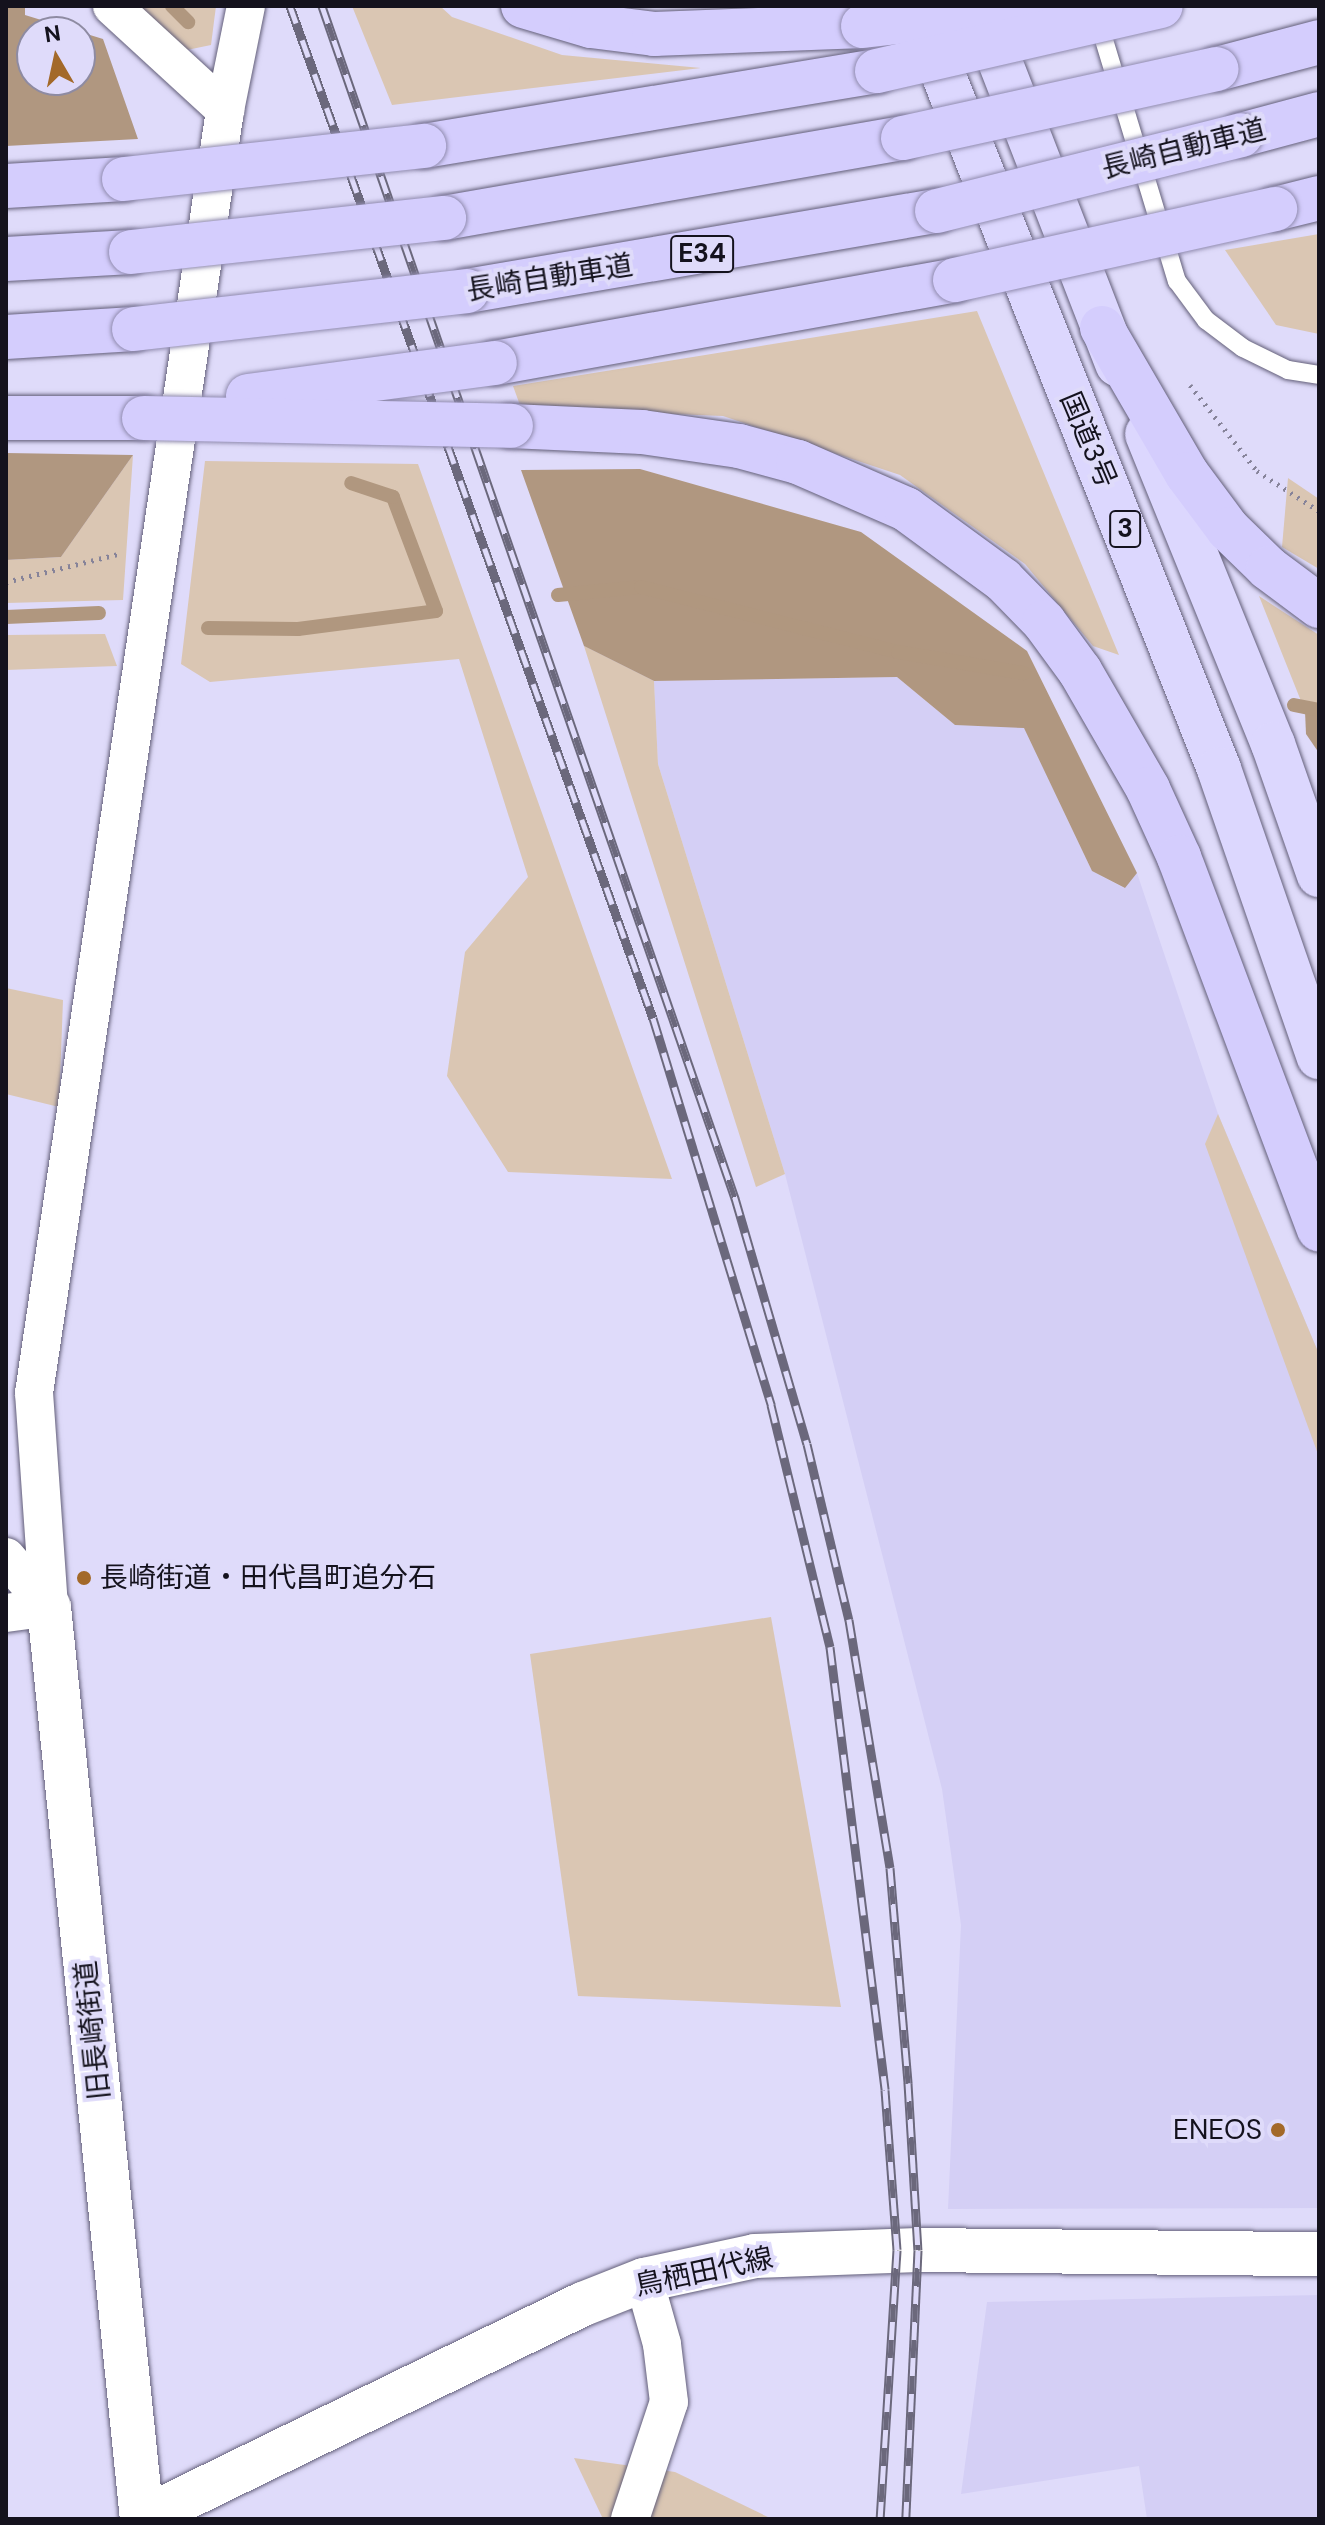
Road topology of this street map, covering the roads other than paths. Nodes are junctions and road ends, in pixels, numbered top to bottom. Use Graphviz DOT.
graph roads {
  1 [pos="112,6"];
  2 [pos="246,6"];
  3 [pos="523,6"];
  4 [pos="916,6"];
  5 [pos="978,6"];
  6 [pos="1036,6"];
  7 [pos="1095,6"];
  8 [pos="1161,6"];
  9 [pos="1319,42"];
  10 [pos="225,110"];
  11 [pos="1319,114"];
  12 [pos="6,186"];
  13 [pos="1319,201"];
  14 [pos="6,259"];
  15 [pos="1102,328"];
  16 [pos="6,337"];
  17 [pos="1319,375"];
  18 [pos="144,411"];
  19 [pos="6,412"];
  20 [pos="6,418"];
  21 [pos="1319,606"];
  22 [pos="1319,875"];
  23 [pos="1319,1057"];
  24 [pos="1319,1230"];
  25 [pos="6,1557"];
  26 [pos="49,1607"];
  27 [pos="6,1613"];
  28 [pos="1319,2254"];
  29 [pos="644,2280"];
  30 [pos="142,2519"];
  31 [pos="630,2519"];
  1 -- 10 [label="street"];
  2 -- 10 [label="street"];
  3 -- 6 [label="highway, bridge"];
  4 -- 23 [label="highway, 国道3号 / 3"];
  5 -- 15 [label="highway, 国道3号 / 3"];
  7 -- 17 [label="lane"];
  8 -- 12 [label="highway, bridge"];
  9 -- 14 [label="highway, bridge"];
  10 -- 26 [label="street"];
  11 -- 16 [label="highway, 長崎自動車道 / E34, bridge"];
  13 -- 18 [label="highway, bridge"];
  15 -- 21 [label="highway"];
  15 -- 22 [label="highway, 国道3号 / 3"];
  18 -- 19 [label="highway"];
  18 -- 20 [label="highway"];
  18 -- 24 [label="highway, bridge"];
  25 -- 26 [label="street"];
  26 -- 27 [label="street"];
  26 -- 30 [label="main road, 旧長崎街道"];
  28 -- 29 [label="main road, 鳥栖田代線"];
  29 -- 30 [label="main road, 鳥栖田代線"];
  29 -- 31 [label="street"];
}
